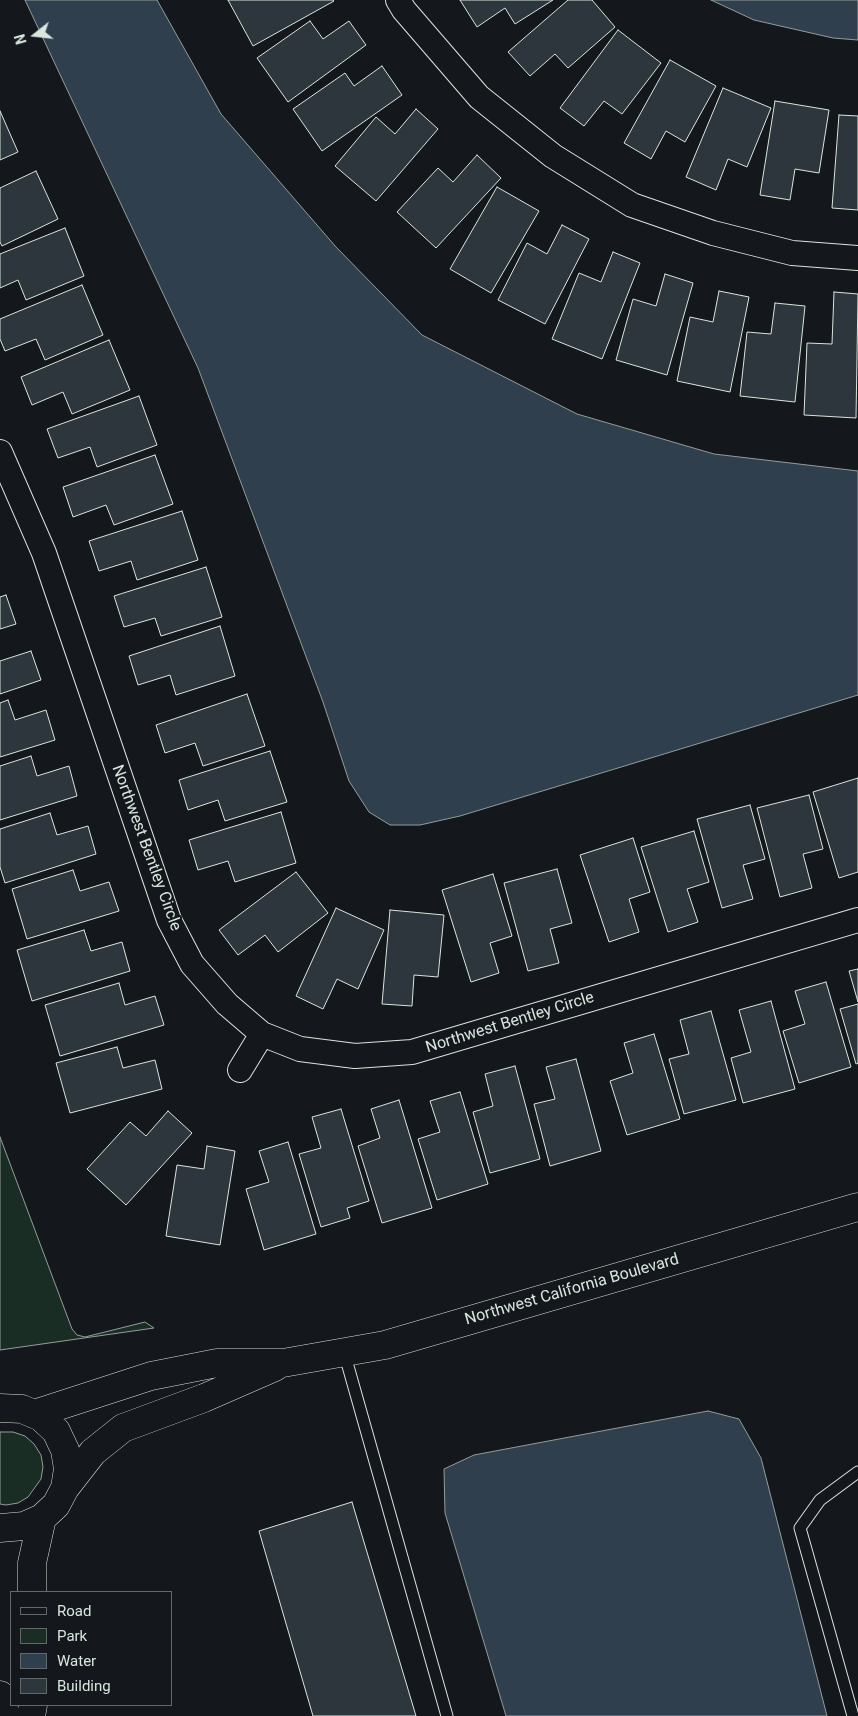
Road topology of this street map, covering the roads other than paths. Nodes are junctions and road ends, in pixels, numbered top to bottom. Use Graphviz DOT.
graph roads {
  1 [pos="398,0"];
  2 [pos="858,258"];
  3 [pos="0,452"];
  4 [pos="858,920"];
  5 [pos="262,1034"];
  6 [pos="240,1070"];
  7 [pos="858,1207"];
  8 [pos="344,1352"];
  9 [pos="283,1363"];
  10 [pos="0,1408"];
  11 [pos="34,1414"];
  12 [pos="858,1472"];
  13 [pos="65,1488"];
  14 [pos="42,1518"];
  15 [pos="0,1528"];
  16 [pos="32,1591"];
  17 [pos="0,1695"];
  18 [pos="6,1716"];
  19 [pos="447,1716"];
  20 [pos="853,1716"];
  1 -- 2 [label="street"];
  3 -- 5 [label="street, Northwest Bentley Circle"];
  4 -- 5 [label="street, Northwest Bentley Circle"];
  5 -- 6 [label="street"];
  7 -- 8 [label="street, Northwest California Boulevard"];
  8 -- 9 [label="street, Northwest California Boulevard"];
  8 -- 19 [label="lane"];
  9 -- 11 [label="street, Northwest California Boulevard"];
  9 -- 13 [label="street, Northwest California Boulevard"];
  10 -- 11 [label="street"];
  11 -- 13 [label="street"];
  12 -- 20 [label="lane"];
  13 -- 14 [label="street, Northwest California Boulevard"];
  14 -- 15 [label="street"];
  14 -- 16 [label="street"];
  17 -- 18 [label="street"];
}
